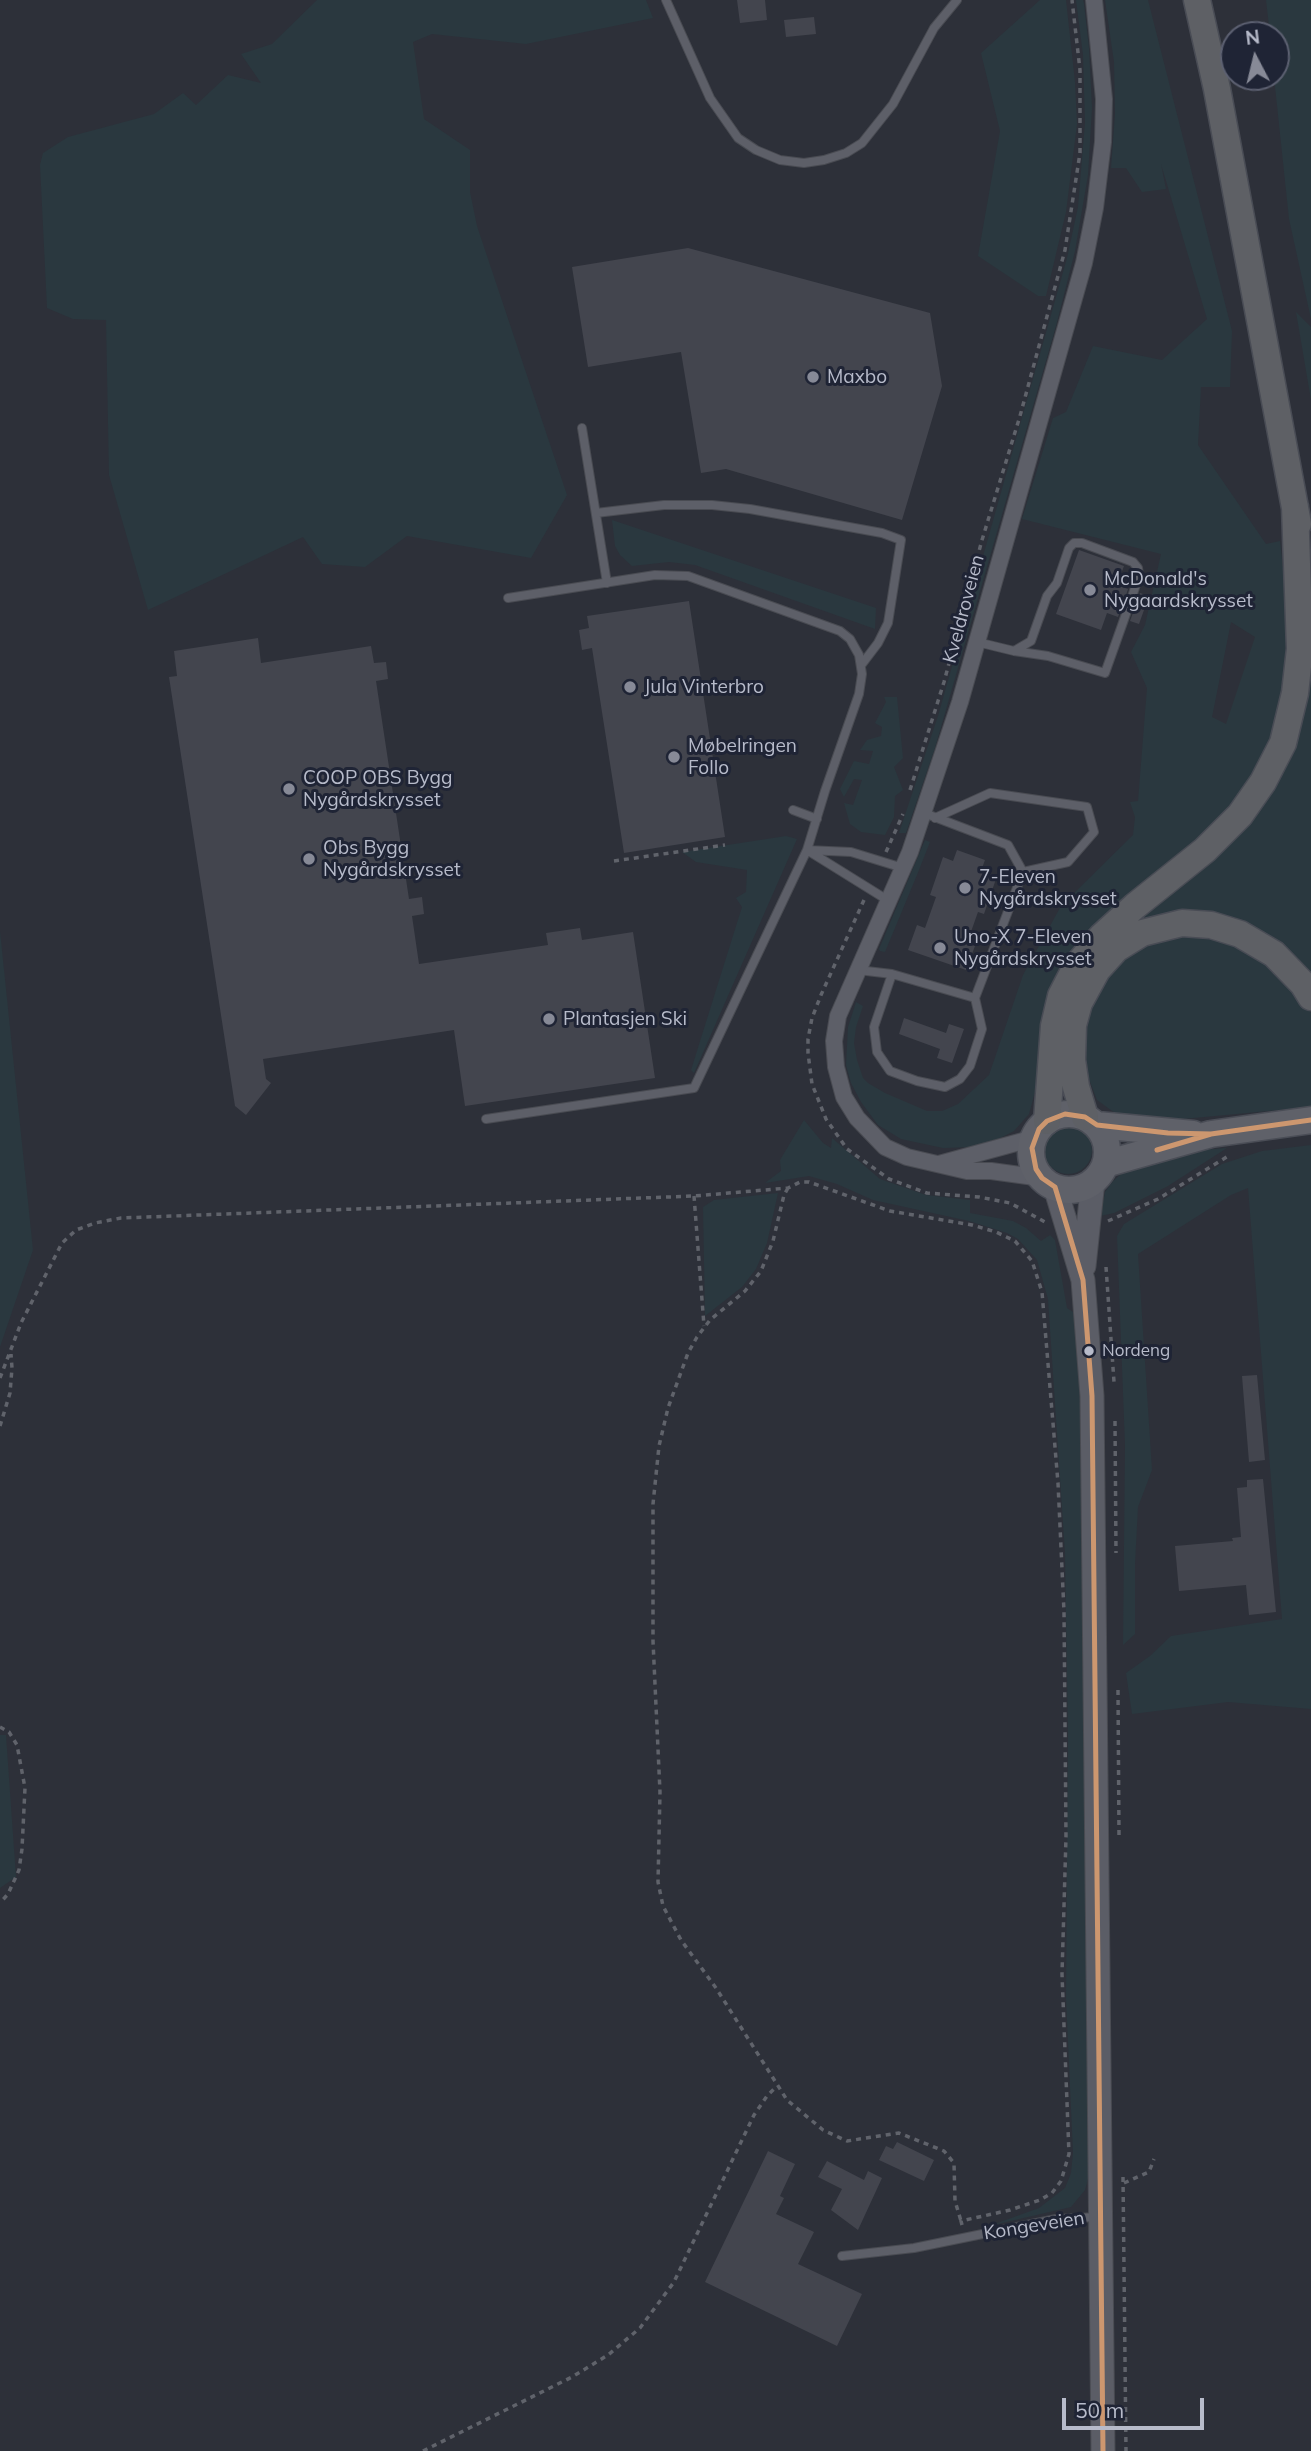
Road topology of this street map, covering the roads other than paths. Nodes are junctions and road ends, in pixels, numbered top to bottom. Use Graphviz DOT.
graph roads {
  1 [pos="666,0"];
  2 [pos="957,0"];
  3 [pos="1094,0"];
  4 [pos="1196,0"];
  5 [pos="1209,0"];
  6 [pos="582,428"];
  7 [pos="1306,508"];
  8 [pos="596,513"];
  9 [pos="607,583"];
  10 [pos="508,598"];
  11 [pos="1311,608"];
  12 [pos="977,642"];
  13 [pos="1014,651"];
  14 [pos="862,664"];
  15 [pos="793,810"];
  16 [pos="930,816"];
  17 [pos="817,819"];
  18 [pos="807,850"];
  19 [pos="903,868"];
  20 [pos="1023,872"];
  21 [pos="889,901"];
  22 [pos="857,970"];
  23 [pos="892,974"];
  24 [pos="1311,997"];
  25 [pos="975,998"];
  26 [pos="486,1119"];
  27 [pos="1091,1121"];
  28 [pos="1299,1122"];
  29 [pos="1040,1129"];
  30 [pos="1211,1134"];
  31 [pos="936,1164"];
  32 [pos="1099,1173"];
  33 [pos="1049,1182"];
  34 [pos="1083,1280"];
  35 [pos="1101,2217"];
  36 [pos="842,2256"];
  37 [pos="1103,2451"];
  1 -- 2 [label="lane"];
  3 -- 12 [label="street, Kveldroveien"];
  4 -- 7 [label="highway"];
  5 -- 7 [label="highway"];
  6 -- 8 [label="lane"];
  7 -- 11 [label="highway"];
  7 -- 29 [label="highway"];
  8 -- 9 [label="lane"];
  8 -- 14 [label="lane"];
  9 -- 10 [label="lane"];
  9 -- 14 [label="lane"];
  12 -- 13 [label="lane"];
  12 -- 16 [label="street, Kveldroveien"];
  13 -- 13 [label="lane"];
  14 -- 17 [label="lane"];
  15 -- 17 [label="lane"];
  16 -- 19 [label="street, Kveldroveien"];
  16 -- 20 [label="lane"];
  16 -- 20 [label="lane"];
  17 -- 18 [label="lane"];
  18 -- 19 [label="lane"];
  18 -- 21 [label="lane"];
  18 -- 26 [label="lane"];
  19 -- 21 [label="street, Kveldroveien"];
  20 -- 25 [label="lane"];
  21 -- 22 [label="street, Kveldroveien"];
  22 -- 23 [label="lane"];
  22 -- 31 [label="street, Kveldroveien"];
  23 -- 25 [label="lane"];
  23 -- 25 [label="lane"];
  24 -- 27 [label="highway"];
  27 -- 29 [label="main road"];
  27 -- 30 [label="main road"];
  27 -- 32 [label="main road"];
  28 -- 30 [label="main road"];
  29 -- 31 [label="street"];
  29 -- 33 [label="main road"];
  30 -- 32 [label="main road"];
  31 -- 33 [label="street, Kveldroveien"];
  32 -- 33 [label="main road"];
  32 -- 34 [label="main road, Kongeveien"];
  33 -- 34 [label="main road, Kongeveien"];
  34 -- 35 [label="main road, Kongeveien"];
  35 -- 36 [label="lane, Kongeveien"];
  35 -- 37 [label="main road, Kongeveien"];
}
